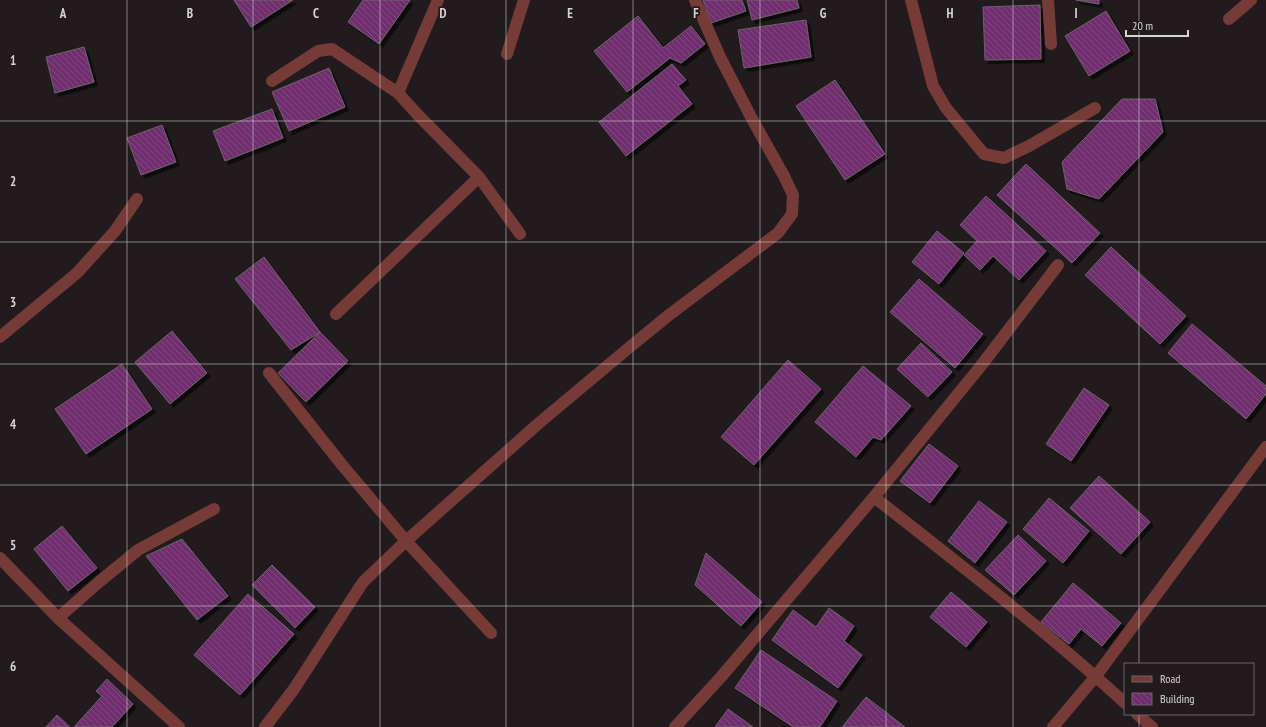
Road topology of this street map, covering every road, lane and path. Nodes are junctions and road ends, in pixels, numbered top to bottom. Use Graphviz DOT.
graph roads {
  1 [pos="438,0"];
  2 [pos="524,0"];
  3 [pos="696,0"];
  4 [pos="911,0"];
  5 [pos="1048,0"];
  6 [pos="1251,0"];
  7 [pos="1229,18"];
  8 [pos="1051,44"];
  9 [pos="507,54"];
  10 [pos="272,81"];
  11 [pos="398,93"];
  12 [pos="1095,108"];
  13 [pos="479,177"];
  14 [pos="137,200"];
  15 [pos="520,234"];
  16 [pos="1058,265"];
  17 [pos="336,314"];
  18 [pos="0,337"];
  19 [pos="269,373"];
  20 [pos="1266,448"];
  21 [pos="874,497"];
  22 [pos="214,509"];
  23 [pos="406,540"];
  24 [pos="0,558"];
  25 [pos="58,618"];
  26 [pos="491,633"];
  27 [pos="1096,676"];
  28 [pos="1124,702"];
  29 [pos="1138,715"];
  30 [pos="179,727"];
  31 [pos="265,727"];
  32 [pos="675,727"];
  33 [pos="1053,727"];
  34 [pos="1152,727"];
  1 -- 11 [label="street"];
  2 -- 9 [label="street"];
  3 -- 23 [label="street"];
  4 -- 12 [label="street"];
  5 -- 8 [label="street"];
  6 -- 7 [label="street"];
  10 -- 11 [label="street"];
  11 -- 13 [label="street"];
  13 -- 15 [label="street"];
  13 -- 17 [label="street"];
  14 -- 18 [label="street"];
  16 -- 21 [label="street"];
  19 -- 23 [label="street"];
  20 -- 27 [label="street"];
  21 -- 27 [label="street"];
  21 -- 32 [label="street"];
  22 -- 25 [label="street"];
  23 -- 26 [label="street"];
  23 -- 31 [label="street"];
  24 -- 25 [label="street"];
  25 -- 30 [label="street"];
  27 -- 28 [label="street"];
  27 -- 33 [label="street"];
  29 -- 34 [label="street"];
}
